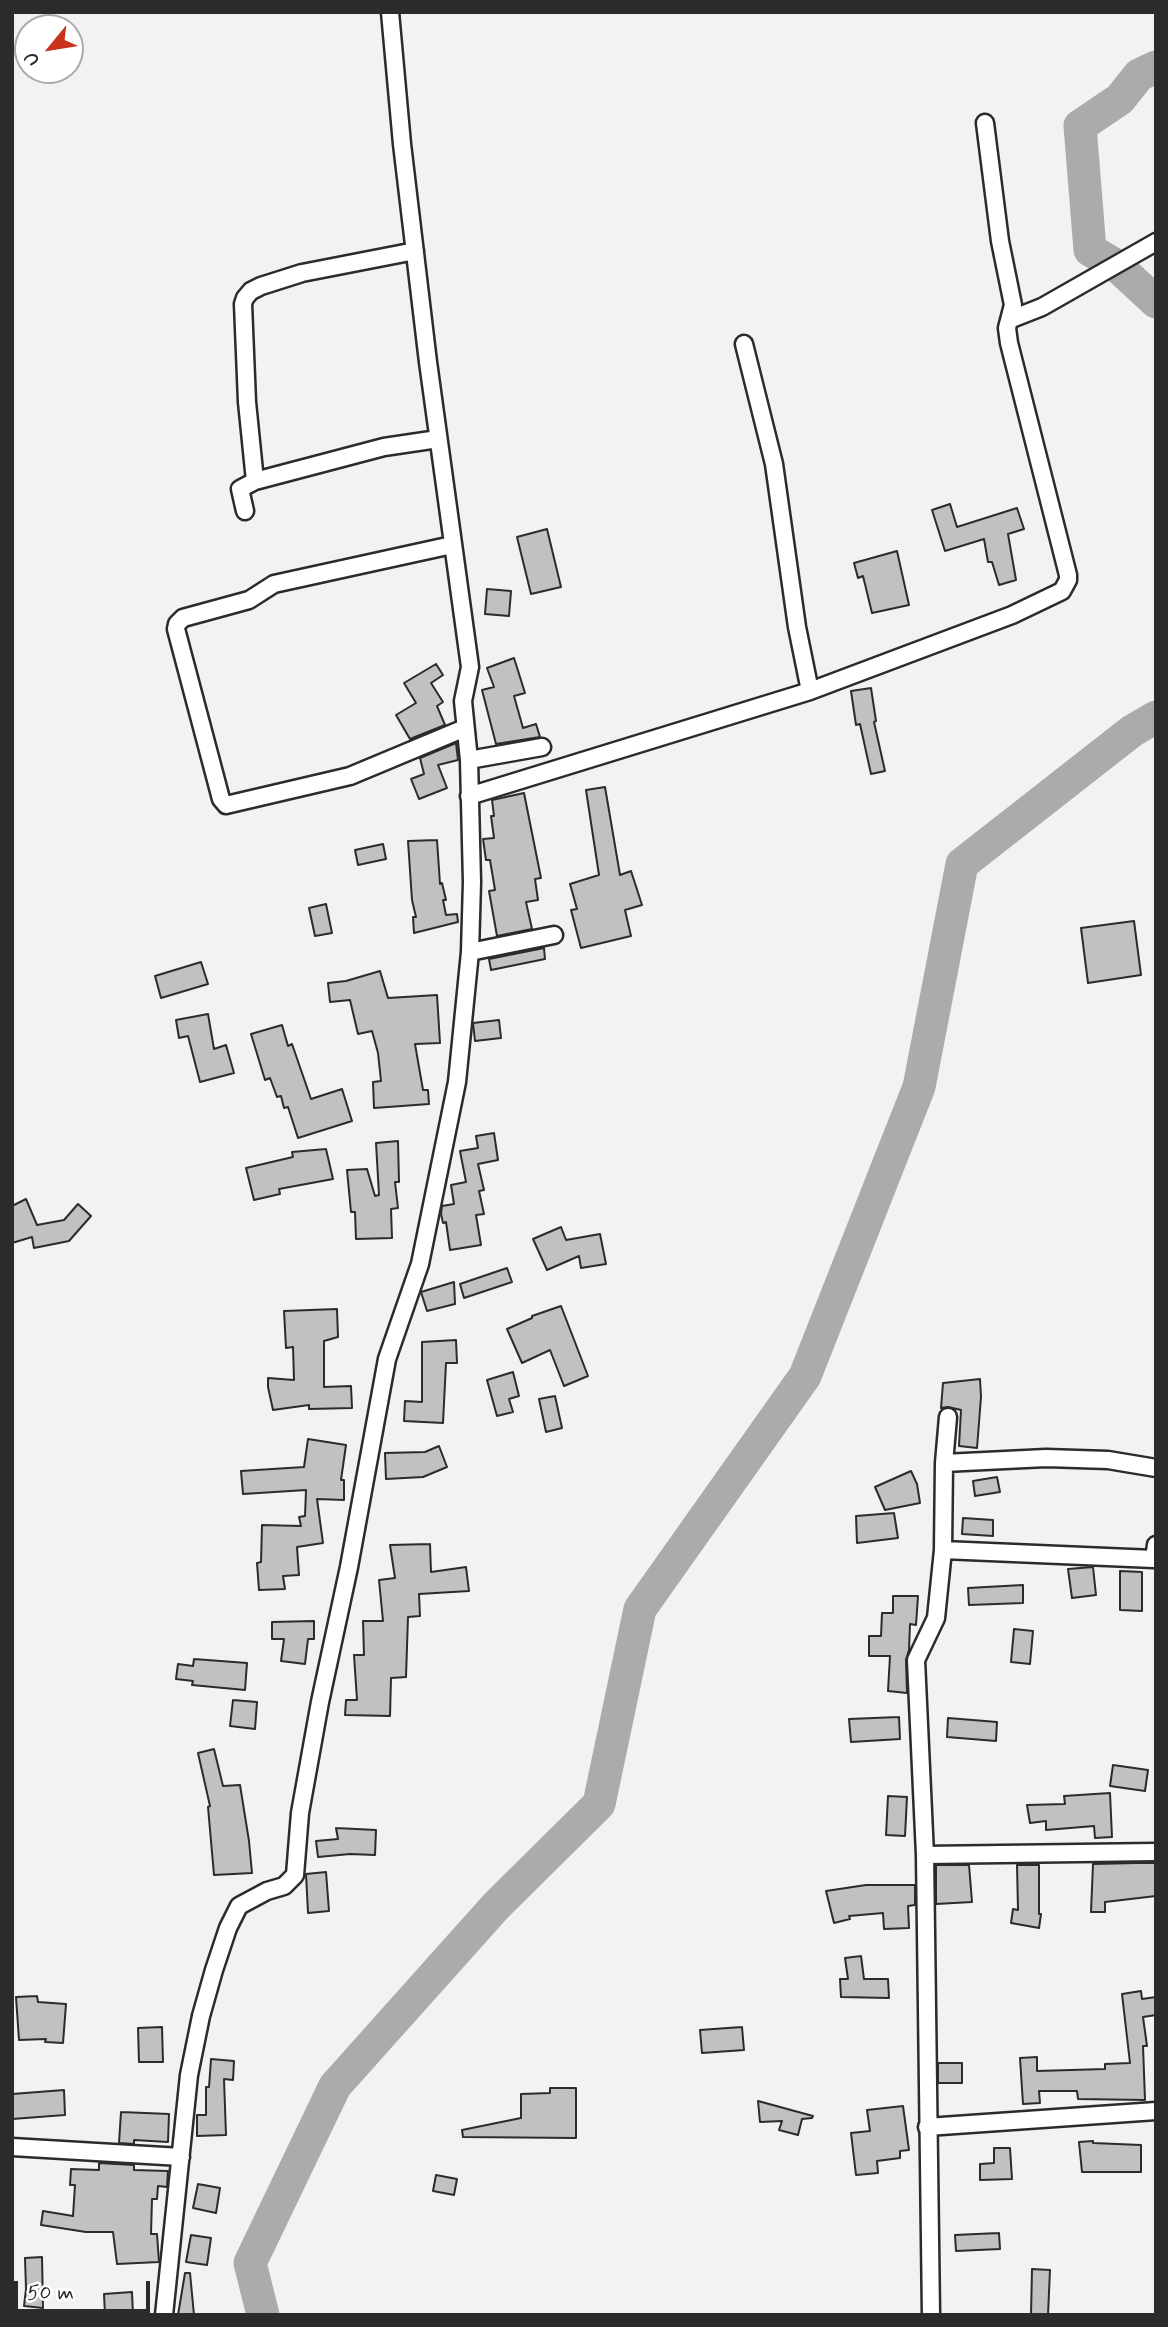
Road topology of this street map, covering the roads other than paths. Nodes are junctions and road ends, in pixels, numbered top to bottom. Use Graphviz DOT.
graph roads {
  1 [pos="390,12"];
  2 [pos="985,123"];
  3 [pos="1156,242"];
  4 [pos="415,251"];
  5 [pos="1009,320"];
  6 [pos="744,344"];
  7 [pos="438,439"];
  8 [pos="255,481"];
  9 [pos="246,511"];
  10 [pos="452,545"];
  11 [pos="810,691"];
  12 [pos="466,728"];
  13 [pos="542,747"];
  14 [pos="469,760"];
  15 [pos="470,796"];
  16 [pos="554,935"];
  17 [pos="470,952"];
  18 [pos="948,1417"];
  19 [pos="944,1462"];
  20 [pos="1156,1468"];
  21 [pos="1156,1545"];
  22 [pos="943,1550"];
  23 [pos="1156,1852"];
  24 [pos="925,1855"];
  25 [pos="1156,2111"];
  26 [pos="928,2127"];
  27 [pos="12,2147"];
  28 [pos="181,2157"];
  29 [pos="164,2315"];
  30 [pos="931,2315"];
  1 -- 4 [label="street"];
  2 -- 5 [label="street"];
  3 -- 5 [label="street"];
  4 -- 7 [label="street"];
  4 -- 8 [label="street"];
  5 -- 11 [label="street"];
  6 -- 11 [label="street"];
  7 -- 8 [label="street"];
  7 -- 10 [label="street"];
  8 -- 9 [label="street"];
  10 -- 12 [label="street"];
  10 -- 12 [label="street"];
  11 -- 15 [label="street"];
  12 -- 14 [label="street"];
  13 -- 14 [label="street"];
  14 -- 15 [label="street"];
  15 -- 17 [label="street"];
  16 -- 17 [label="street"];
  17 -- 28 [label="street"];
  18 -- 19 [label="street"];
  19 -- 20 [label="street"];
  19 -- 22 [label="street"];
  21 -- 22 [label="street"];
  22 -- 24 [label="street"];
  23 -- 24 [label="street"];
  24 -- 26 [label="street"];
  25 -- 26 [label="street"];
  26 -- 30 [label="street"];
  27 -- 28 [label="street"];
  28 -- 29 [label="street"];
}
